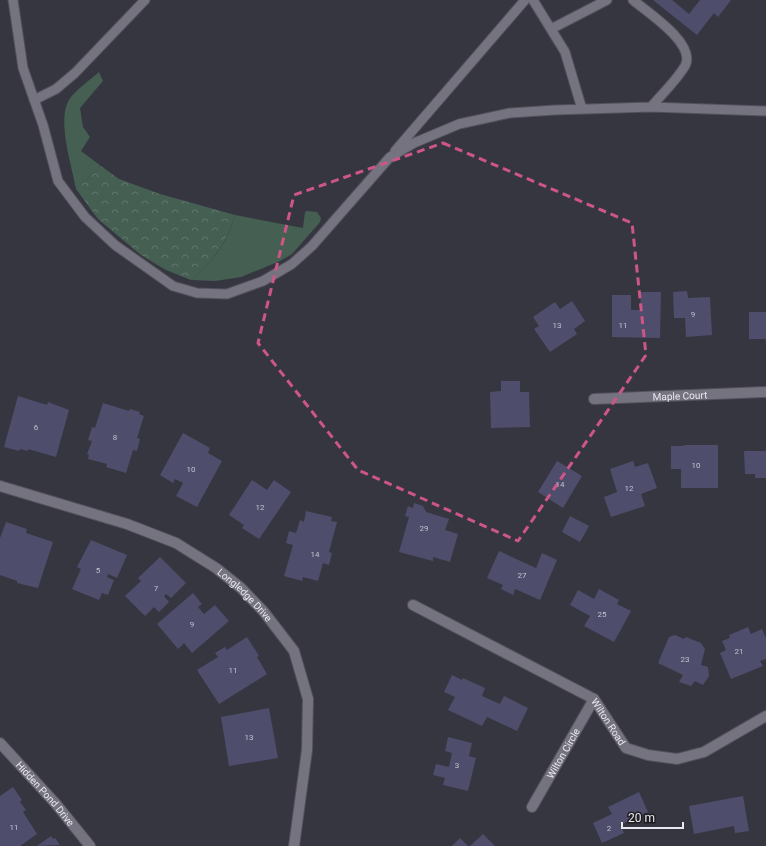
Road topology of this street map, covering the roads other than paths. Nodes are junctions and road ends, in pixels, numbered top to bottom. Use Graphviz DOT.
graph roads {
  1 [pos="13,0"];
  2 [pos="145,0"];
  3 [pos="525,0"];
  4 [pos="533,0"];
  5 [pos="606,0"];
  6 [pos="633,0"];
  7 [pos="551,29"];
  8 [pos="34,100"];
  9 [pos="651,107"];
  10 [pos="582,109"];
  11 [pos="766,111"];
  12 [pos="390,157"];
  13 [pos="766,392"];
  14 [pos="594,399"];
  15 [pos="0,486"];
  16 [pos="413,605"];
  17 [pos="594,699"];
  18 [pos="766,716"];
  19 [pos="0,742"];
  20 [pos="532,807"];
  21 [pos="90,846"];
  22 [pos="294,846"];
  1 -- 8 [label="lane"];
  2 -- 8 [label="lane"];
  3 -- 12 [label="lane"];
  4 -- 7 [label="lane"];
  5 -- 7 [label="lane"];
  6 -- 9 [label="lane"];
  7 -- 10 [label="lane"];
  8 -- 12 [label="lane"];
  9 -- 10 [label="lane"];
  9 -- 11 [label="lane"];
  10 -- 12 [label="lane"];
  13 -- 14 [label="street, Maple Court"];
  15 -- 22 [label="street, Longledge Drive"];
  16 -- 17 [label="street, Wilton Road"];
  17 -- 18 [label="street, Wilton Road"];
  17 -- 20 [label="street, Wilton Circle"];
  19 -- 21 [label="street, Hidden Pond Drive"];
}
